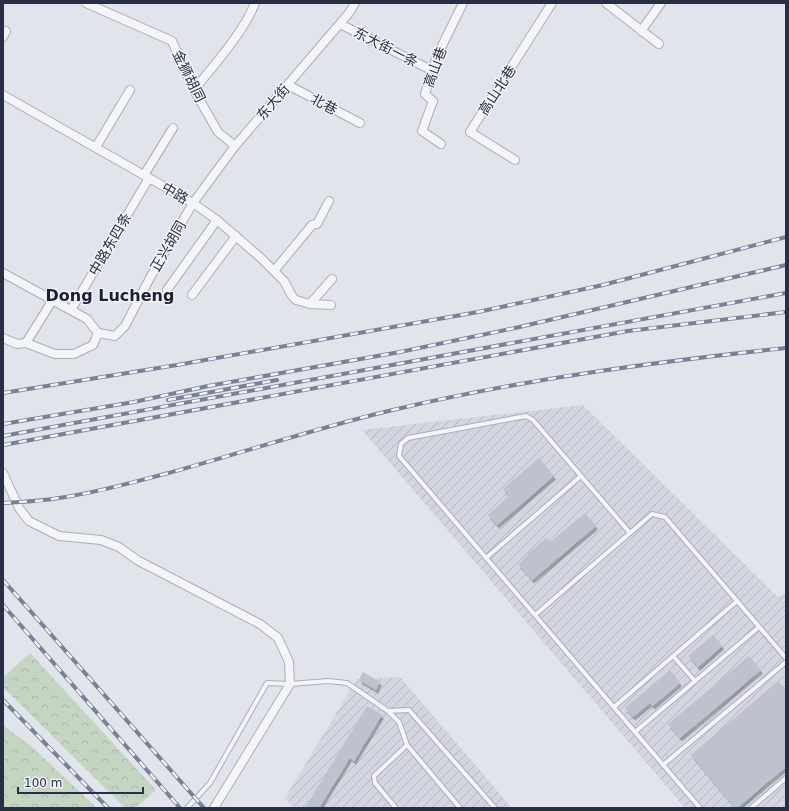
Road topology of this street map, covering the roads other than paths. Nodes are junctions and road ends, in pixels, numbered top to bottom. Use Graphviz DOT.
graph roads {
  1 [pos="86,3"];
  2 [pos="255,3"];
  3 [pos="354,3"];
  4 [pos="463,3"];
  5 [pos="552,3"];
  6 [pos="606,3"];
  7 [pos="661,3"];
  8 [pos="340,24"];
  9 [pos="641,31"];
  10 [pos="659,44"];
  11 [pos="433,71"];
  12 [pos="288,85"];
  13 [pos="130,90"];
  14 [pos="194,90"];
  15 [pos="3,95"];
  16 [pos="360,123"];
  17 [pos="173,128"];
  18 [pos="441,144"];
  19 [pos="235,146"];
  20 [pos="96,147"];
  21 [pos="515,160"];
  22 [pos="147,177"];
  23 [pos="329,201"];
  24 [pos="192,203"];
  25 [pos="217,220"];
  26 [pos="236,236"];
  27 [pos="274,271"];
  28 [pos="3,273"];
  29 [pos="332,279"];
  30 [pos="167,290"];
  31 [pos="192,295"];
  32 [pos="52,301"];
  33 [pos="310,304"];
  34 [pos="331,305"];
  35 [pos="71,310"];
  36 [pos="98,333"];
  37 [pos="4,341"];
  38 [pos="26,343"];
  39 [pos="3,473"];
  40 [pos="581,476"];
  41 [pos="630,533"];
  42 [pos="486,558"];
  43 [pos="737,601"];
  44 [pos="535,615"];
  45 [pos="760,627"];
  46 [pos="673,656"];
  47 [pos="786,658"];
  48 [pos="786,662"];
  49 [pos="695,681"];
  50 [pos="290,684"];
  51 [pos="614,707"];
  52 [pos="388,710"];
  53 [pos="635,732"];
  54 [pos="407,745"];
  55 [pos="663,765"];
  56 [pos="786,778"];
  57 [pos="187,808"];
  58 [pos="214,808"];
  59 [pos="396,808"];
  60 [pos="460,808"];
  61 [pos="495,808"];
  62 [pos="700,808"];
  63 [pos="751,808"];
  1 -- 14 [label="street, 金狮胡同"];
  2 -- 14 [label="street"];
  3 -- 8 [label="street, 东大街"];
  4 -- 11 [label="street, 高山巷"];
  5 -- 21 [label="street, 高山北巷"];
  6 -- 9 [label="street"];
  7 -- 9 [label="street"];
  8 -- 11 [label="street, 东大街一条"];
  8 -- 12 [label="street, 东大街"];
  9 -- 10 [label="street"];
  11 -- 18 [label="street, 高山巷"];
  12 -- 16 [label="street, 北巷"];
  12 -- 19 [label="street, 东大街"];
  13 -- 20 [label="street"];
  14 -- 19 [label="street, 金狮胡同"];
  15 -- 20 [label="street, 中路"];
  17 -- 22 [label="street, 中路东四条"];
  19 -- 24 [label="street, 东大街"];
  20 -- 22 [label="street, 中路"];
  22 -- 24 [label="street, 中路"];
  22 -- 35 [label="street, 中路东四条"];
  23 -- 27 [label="street"];
  24 -- 25 [label="street, 中路"];
  24 -- 36 [label="street, 正兴胡同"];
  25 -- 26 [label="street, 中路"];
  25 -- 30 [label="street"];
  26 -- 27 [label="street, 中路"];
  26 -- 31 [label="street"];
  27 -- 33 [label="street, 中路"];
  28 -- 32 [label="street"];
  29 -- 33 [label="street"];
  32 -- 35 [label="street"];
  32 -- 38 [label="street"];
  33 -- 34 [label="street, 中路"];
  35 -- 36 [label="street"];
  36 -- 38 [label="street"];
  37 -- 38 [label="street"];
  39 -- 50 [label="street"];
  40 -- 41 [label="lane"];
  40 -- 42 [label="lane"];
  40 -- 42 [label="lane"];
  41 -- 43 [label="lane"];
  41 -- 44 [label="lane"];
  42 -- 44 [label="lane"];
  43 -- 45 [label="lane"];
  43 -- 46 [label="lane"];
  44 -- 51 [label="lane"];
  45 -- 47 [label="lane"];
  45 -- 49 [label="lane"];
  46 -- 49 [label="lane"];
  46 -- 51 [label="lane"];
  48 -- 55 [label="lane"];
  49 -- 53 [label="lane"];
  50 -- 52 [label="lane"];
  50 -- 57 [label="lane"];
  50 -- 58 [label="street"];
  51 -- 53 [label="lane"];
  52 -- 54 [label="lane"];
  52 -- 61 [label="lane"];
  53 -- 55 [label="lane"];
  54 -- 59 [label="lane"];
  54 -- 60 [label="lane"];
  55 -- 62 [label="lane"];
  56 -- 63 [label="lane"];
}
